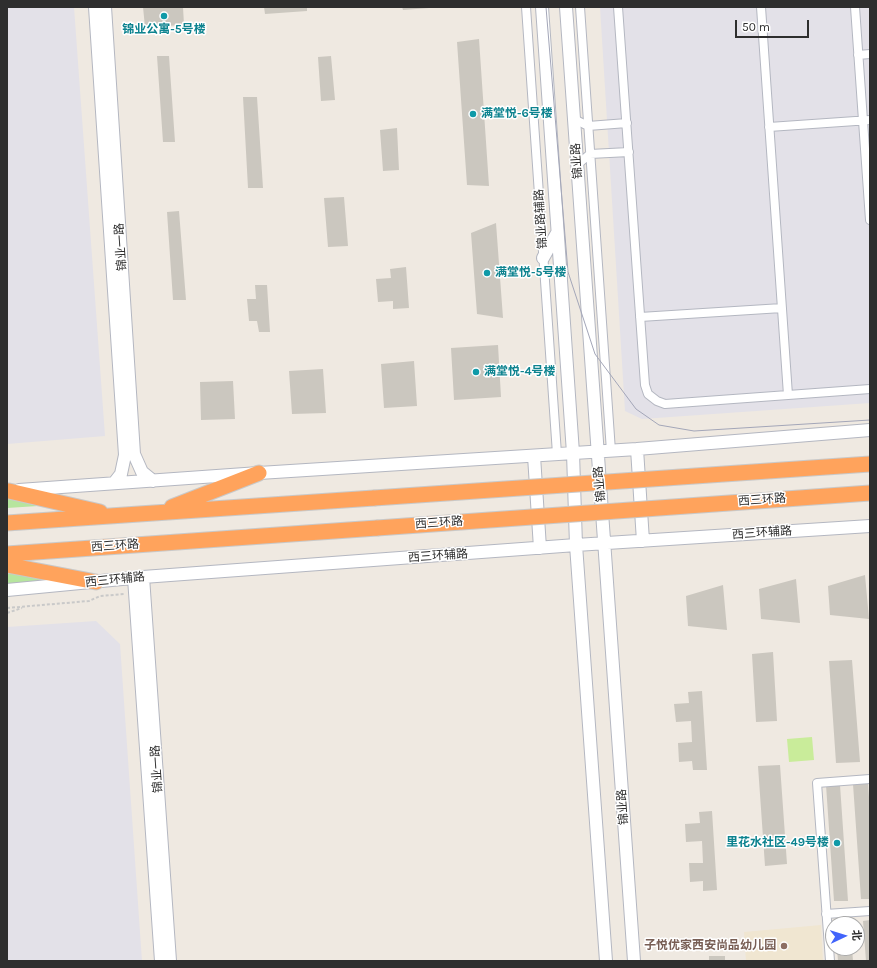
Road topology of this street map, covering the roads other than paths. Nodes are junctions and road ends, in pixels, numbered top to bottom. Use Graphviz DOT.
graph roads {
  1 [pos="95,7"];
  2 [pos="104,7"];
  3 [pos="526,7"];
  4 [pos="542,7"];
  5 [pos="566,7"];
  6 [pos="580,7"];
  7 [pos="618,7"];
  8 [pos="761,7"];
  9 [pos="855,7"];
  10 [pos="870,54"];
  11 [pos="858,55"];
  12 [pos="574,118"];
  13 [pos="866,120"];
  14 [pos="627,123"];
  15 [pos="588,126"];
  16 [pos="769,127"];
  17 [pos="629,152"];
  18 [pos="590,154"];
  19 [pos="577,165"];
  20 [pos="870,220"];
  21 [pos="557,233"];
  22 [pos="543,258"];
  23 [pos="782,308"];
  24 [pos="640,317"];
  25 [pos="870,389"];
  26 [pos="788,395"];
  27 [pos="870,430"];
  28 [pos="637,449"];
  29 [pos="611,450"];
  30 [pos="598,452"];
  31 [pos="573,453"];
  32 [pos="557,454"];
  33 [pos="534,456"];
  34 [pos="870,464"];
  35 [pos="259,473"];
  36 [pos="153,481"];
  37 [pos="114,484"];
  38 [pos="8,491"];
  39 [pos="870,492"];
  40 [pos="157,512"];
  41 [pos="114,516"];
  42 [pos="7,524"];
  43 [pos="870,526"];
  44 [pos="643,541"];
  45 [pos="605,544"];
  46 [pos="576,546"];
  47 [pos="540,548"];
  48 [pos="7,554"];
  49 [pos="7,565"];
  50 [pos="139,578"];
  51 [pos="96,582"];
  52 [pos="7,590"];
  53 [pos="870,779"];
  54 [pos="870,911"];
  55 [pos="826,914"];
  56 [pos="161,961"];
  57 [pos="170,961"];
  58 [pos="606,961"];
  59 [pos="634,961"];
  60 [pos="830,961"];
  1 -- 37 [label="main road, 锦业一路"];
  2 -- 36 [label="main road, 锦业一路"];
  3 -- 22 [label="street, 锦业路辅路"];
  4 -- 21 [label="main road, 锦业路"];
  5 -- 12 [label="main road, 锦业路"];
  6 -- 15 [label="street"];
  7 -- 14 [label="street"];
  8 -- 16 [label="street"];
  9 -- 11 [label="street"];
  10 -- 11 [label="street"];
  11 -- 13 [label="street"];
  12 -- 15 [label="street"];
  12 -- 19 [label="main road, 锦业路"];
  13 -- 16 [label="street"];
  13 -- 20 [label="street"];
  14 -- 15 [label="street"];
  14 -- 17 [label="street"];
  15 -- 18 [label="street"];
  16 -- 23 [label="street"];
  17 -- 18 [label="street"];
  17 -- 24 [label="street"];
  18 -- 19 [label="street"];
  18 -- 29 [label="street"];
  19 -- 30 [label="main road, 锦业路"];
  21 -- 22 [label="main road"];
  21 -- 31 [label="main road, 锦业路"];
  22 -- 32 [label="street, 锦业路辅路"];
  23 -- 24 [label="street"];
  23 -- 26 [label="street"];
  24 -- 26 [label="street"];
  25 -- 26 [label="street"];
  27 -- 28 [label="main road"];
  28 -- 29 [label="main road"];
  28 -- 44 [label="main road"];
  29 -- 30 [label="main road"];
  30 -- 31 [label="main road"];
  30 -- 45 [label="main road, 锦业路"];
  31 -- 32 [label="main road"];
  31 -- 46 [label="main road, 锦业路"];
  32 -- 33 [label="main road"];
  33 -- 35 [label="main road"];
  33 -- 47 [label="main road"];
  34 -- 40 [label="highway, bridge"];
  35 -- 36 [label="main road"];
  35 -- 40 [label="highway"];
  36 -- 37 [label="main road"];
  37 -- 38 [label="main road"];
  38 -- 41 [label="highway"];
  39 -- 48 [label="highway, 西三环路, bridge"];
  40 -- 41 [label="highway"];
  41 -- 42 [label="highway"];
  43 -- 44 [label="main road, 西三环辅路"];
  44 -- 45 [label="main road, 西三环辅路"];
  45 -- 46 [label="main road, 西三环辅路"];
  45 -- 59 [label="main road, 锦业路"];
  46 -- 47 [label="main road, 西三环辅路"];
  46 -- 58 [label="main road, 锦业路"];
  47 -- 50 [label="main road, 西三环辅路"];
  49 -- 51 [label="highway"];
  50 -- 51 [label="main road, 西三环辅路"];
  50 -- 56 [label="main road, 锦业一路"];
  50 -- 57 [label="main road, 锦业一路"];
  51 -- 52 [label="main road, 西三环辅路"];
  53 -- 55 [label="street"];
  54 -- 55 [label="street"];
  55 -- 60 [label="street"];
}
